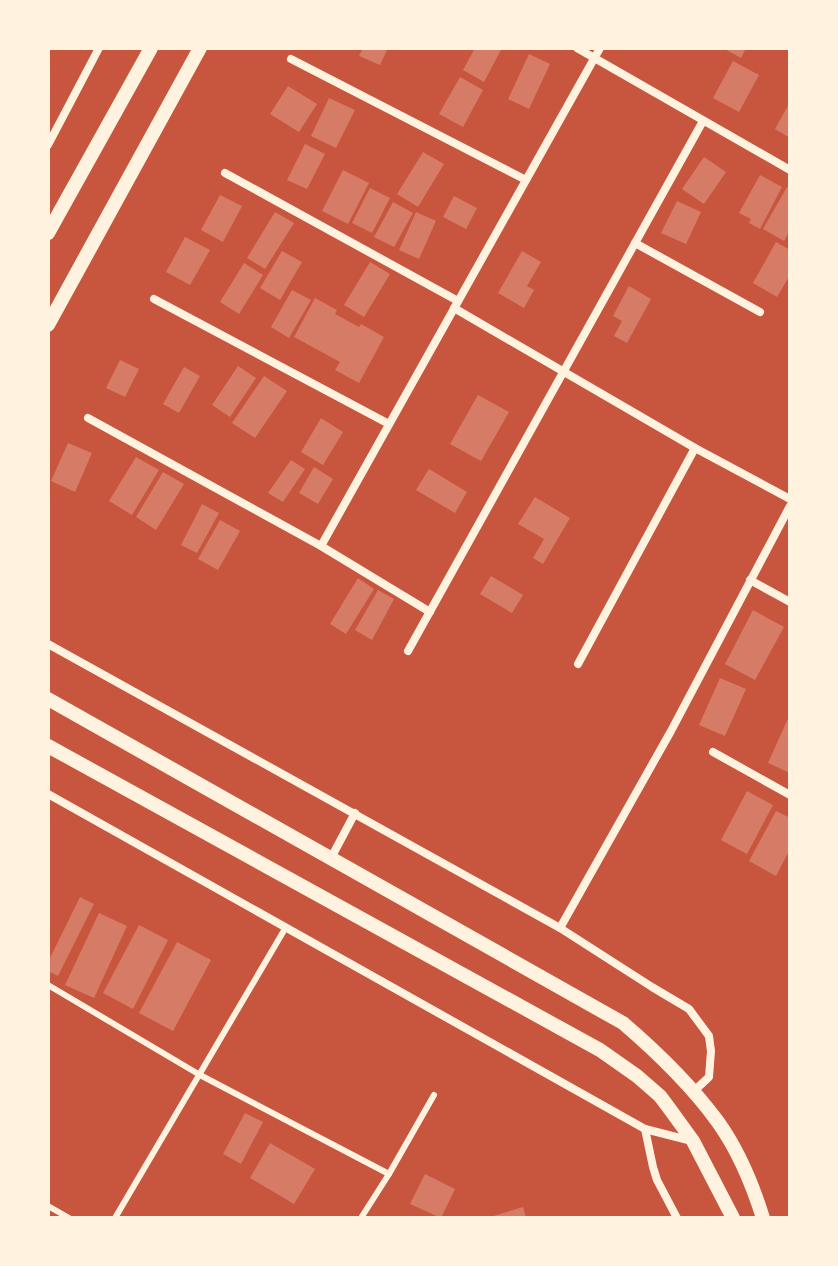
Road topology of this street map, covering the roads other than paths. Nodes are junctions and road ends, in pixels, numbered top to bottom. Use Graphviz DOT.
graph roads {
  1 [pos="99,48"];
  2 [pos="151,48"];
  3 [pos="200,48"];
  4 [pos="577,48"];
  5 [pos="600,48"];
  6 [pos="595,58"];
  7 [pos="291,59"];
  8 [pos="703,121"];
  9 [pos="48,145"];
  10 [pos="790,170"];
  11 [pos="225,173"];
  12 [pos="526,180"];
  13 [pos="48,233"];
  14 [pos="635,243"];
  15 [pos="154,299"];
  16 [pos="456,304"];
  17 [pos="760,312"];
  18 [pos="48,325"];
  19 [pos="563,371"];
  20 [pos="88,418"];
  21 [pos="389,424"];
  22 [pos="695,448"];
  23 [pos="790,499"];
  24 [pos="790,506"];
  25 [pos="321,546"];
  26 [pos="750,580"];
  27 [pos="790,602"];
  28 [pos="430,612"];
  29 [pos="48,644"];
  30 [pos="408,651"];
  31 [pos="578,664"];
  32 [pos="48,699"];
  33 [pos="48,746"];
  34 [pos="713,752"];
  35 [pos="48,794"];
  36 [pos="790,795"];
  37 [pos="355,813"];
  38 [pos="331,858"];
  39 [pos="286,927"];
  40 [pos="560,928"];
  41 [pos="48,985"];
  42 [pos="200,1075"];
  43 [pos="693,1092"];
  44 [pos="434,1095"];
  45 [pos="645,1129"];
  46 [pos="693,1141"];
  47 [pos="389,1174"];
  48 [pos="48,1206"];
  49 [pos="69,1218"];
  50 [pos="115,1218"];
  51 [pos="361,1218"];
  52 [pos="677,1218"];
  53 [pos="733,1218"];
  54 [pos="763,1218"];
  1 -- 9 [label="street"];
  2 -- 13 [label="street"];
  3 -- 18 [label="street"];
  4 -- 6 [label="street"];
  5 -- 6 [label="street"];
  6 -- 8 [label="street"];
  6 -- 12 [label="street"];
  7 -- 12 [label="street"];
  8 -- 10 [label="street"];
  8 -- 14 [label="street"];
  11 -- 16 [label="street"];
  12 -- 16 [label="street"];
  14 -- 17 [label="street"];
  14 -- 19 [label="street"];
  15 -- 21 [label="street"];
  16 -- 19 [label="street"];
  16 -- 21 [label="street"];
  19 -- 22 [label="street"];
  19 -- 28 [label="street"];
  20 -- 25 [label="street"];
  21 -- 25 [label="street"];
  22 -- 23 [label="street"];
  22 -- 31 [label="street"];
  24 -- 26 [label="street"];
  25 -- 28 [label="street"];
  26 -- 27 [label="street"];
  26 -- 40 [label="street"];
  28 -- 30 [label="street"];
  29 -- 37 [label="street"];
  32 -- 38 [label="street"];
  33 -- 46 [label="street"];
  34 -- 36 [label="street"];
  35 -- 39 [label="street"];
  37 -- 38 [label="street"];
  37 -- 40 [label="street"];
  38 -- 43 [label="street"];
  39 -- 42 [label="lane"];
  39 -- 45 [label="street"];
  40 -- 43 [label="street"];
  41 -- 42 [label="lane"];
  42 -- 47 [label="lane"];
  42 -- 50 [label="lane"];
  43 -- 54 [label="street"];
  44 -- 47 [label="lane"];
  45 -- 46 [label="street"];
  45 -- 52 [label="street"];
  46 -- 53 [label="street"];
  47 -- 51 [label="lane"];
  48 -- 49 [label="lane"];
}
